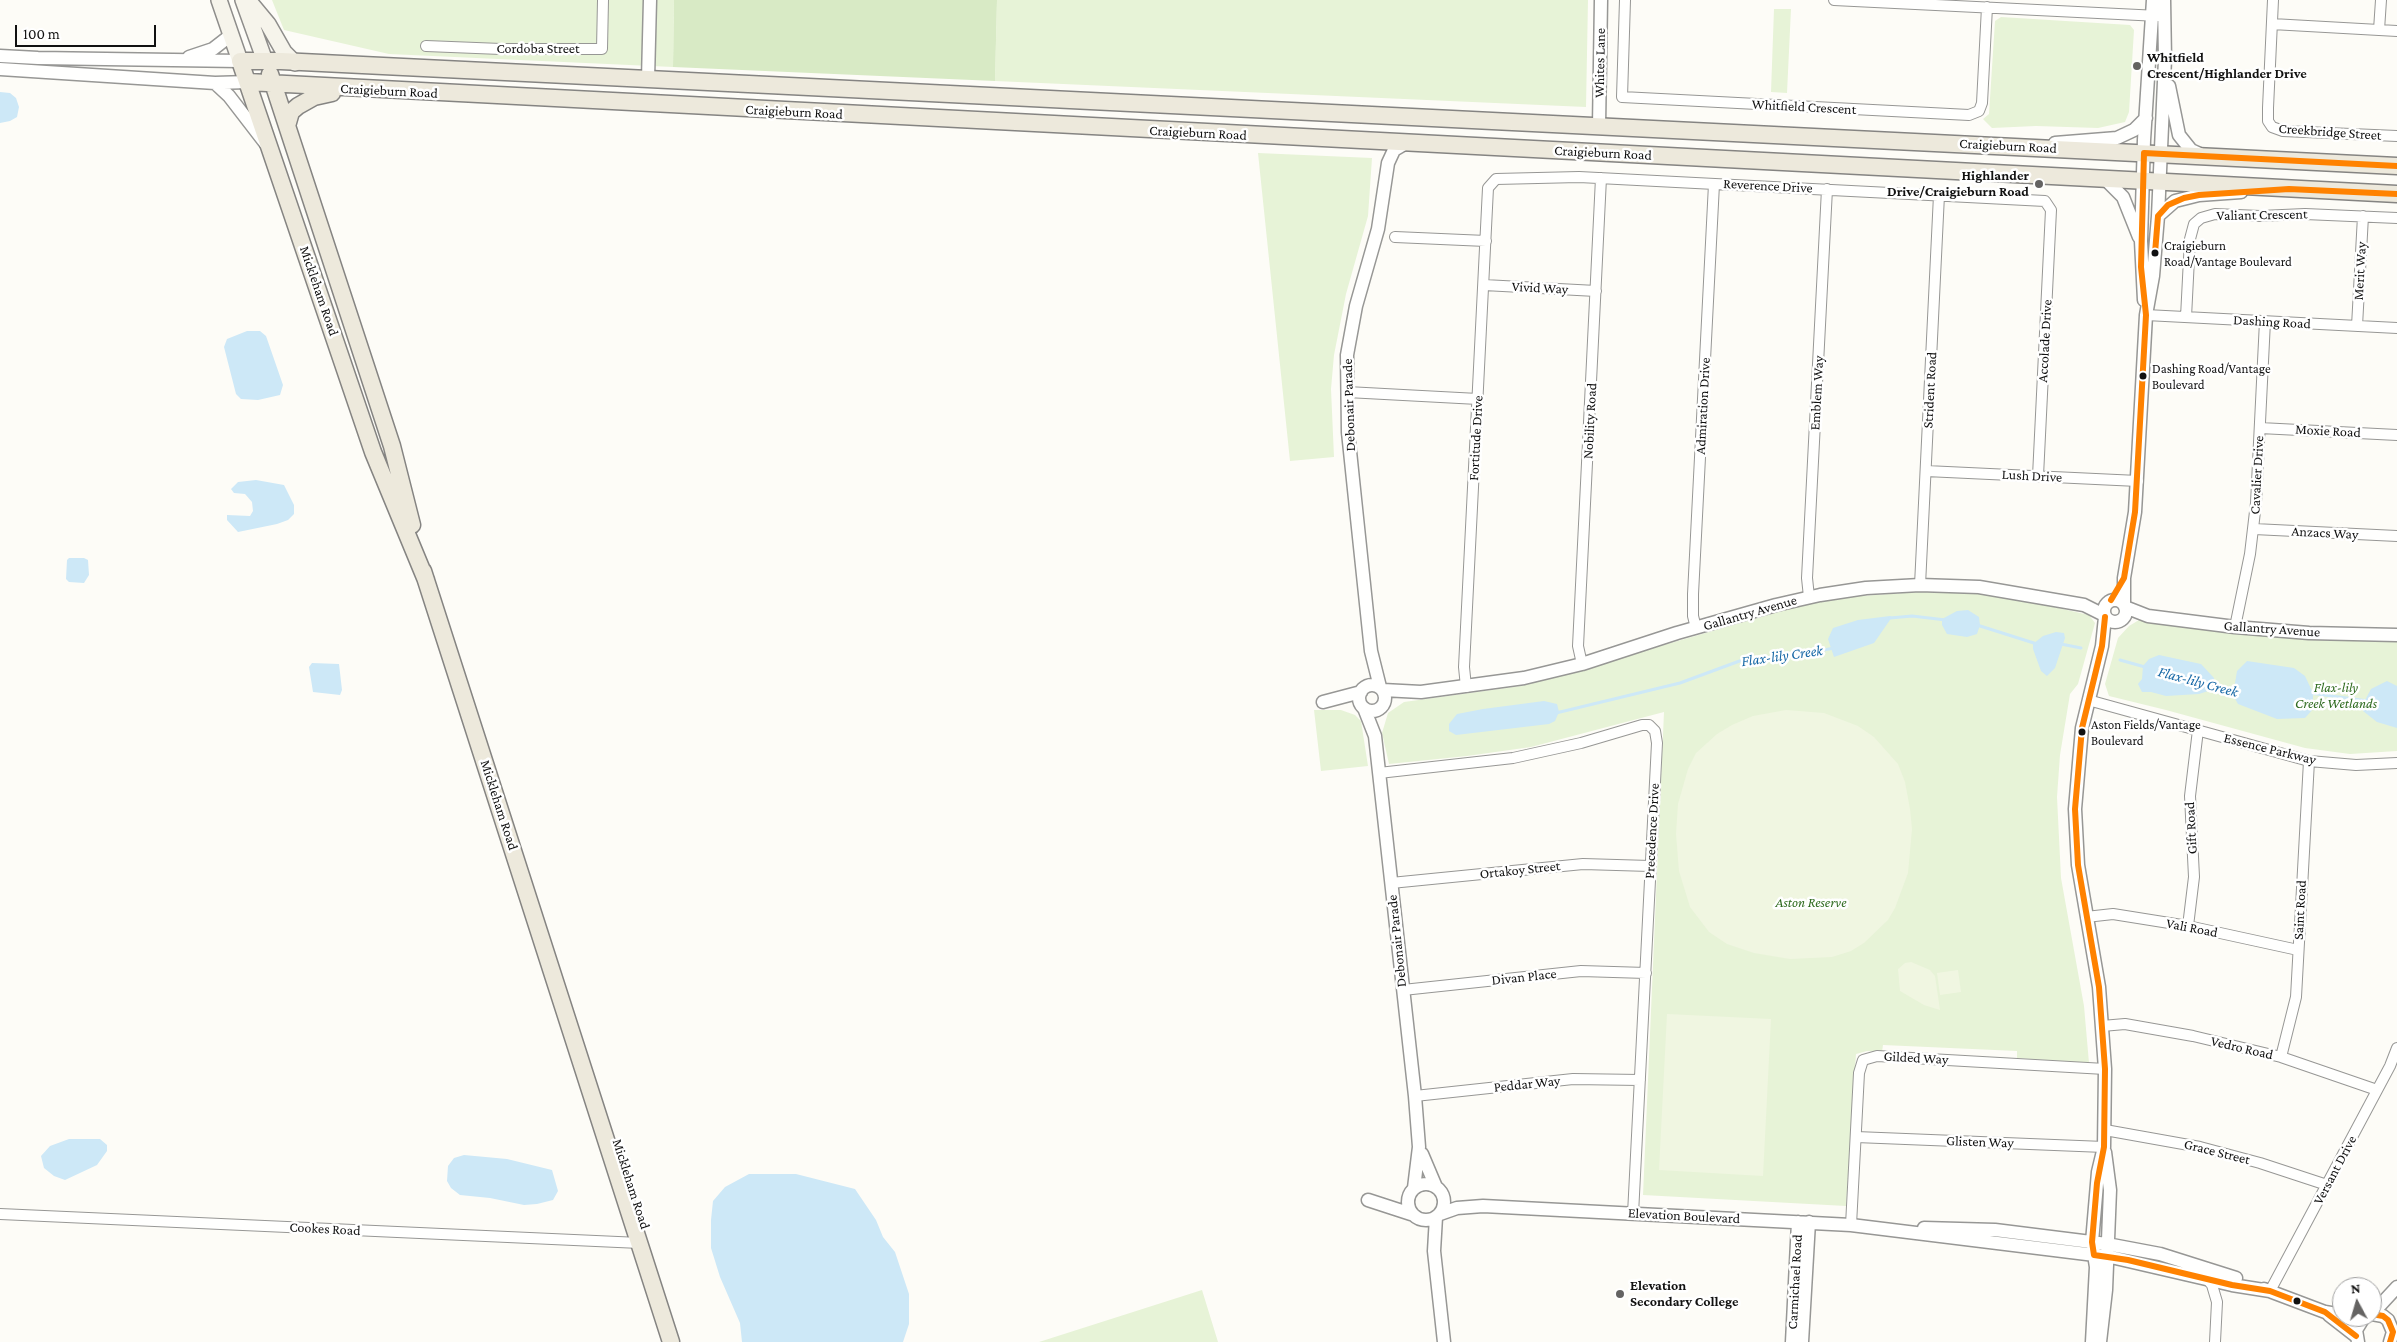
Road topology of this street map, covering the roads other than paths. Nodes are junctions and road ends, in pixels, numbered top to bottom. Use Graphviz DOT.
graph roads {
  1 [pos="219,0"];
  2 [pos="243,0"];
  3 [pos="248,0"];
  4 [pos="603,0"];
  5 [pos="650,0"];
  6 [pos="1601,0"];
  7 [pos="1625,0"];
  8 [pos="1834,0"];
  9 [pos="2153,0"];
  10 [pos="2164,0"];
  11 [pos="2273,0"];
  12 [pos="2381,0"];
  13 [pos="1926,2"];
  14 [pos="2033,5"];
  15 [pos="1987,7"];
  16 [pos="2158,16"];
  17 [pos="2272,24"];
  18 [pos="2379,30"];
  19 [pos="2397,31"];
  20 [pos="231,35"];
  21 [pos="426,46"];
  22 [pos="0,56"];
  23 [pos="2165,59"];
  24 [pos="175,60"];
  25 [pos="240,61"];
  26 [pos="265,61"];
  27 [pos="295,63"];
  28 [pos="0,69"];
  29 [pos="648,79"];
  30 [pos="248,82"];
  31 [pos="215,83"];
  32 [pos="273,84"];
  33 [pos="354,89"];
  34 [pos="2146,118"];
  35 [pos="287,126"];
  36 [pos="1599,126"];
  37 [pos="2397,136"];
  38 [pos="1374,142"];
  39 [pos="1406,143"];
  40 [pos="2008,146"];
  41 [pos="271,150"];
  42 [pos="2144,153"];
  43 [pos="2161,154"];
  44 [pos="2202,155"];
  45 [pos="1388,163"];
  46 [pos="2397,166"];
  47 [pos="1601,178"];
  48 [pos="2105,179"];
  49 [pos="2143,181"];
  50 [pos="2160,182"];
  51 [pos="1714,184"];
  52 [pos="1488,188"];
  53 [pos="1827,189"];
  54 [pos="2288,189"];
  55 [pos="2397,194"];
  56 [pos="1939,195"];
  57 [pos="2050,206"];
  58 [pos="2158,216"];
  59 [pos="2363,216"];
  60 [pos="2397,218"];
  61 [pos="1395,237"];
  62 [pos="1486,241"];
  63 [pos="2141,242"];
  64 [pos="1484,285"];
  65 [pos="1596,291"];
  66 [pos="2146,315"];
  67 [pos="2186,317"];
  68 [pos="2265,321"];
  69 [pos="2357,326"];
  70 [pos="2397,328"];
  71 [pos="1347,392"];
  72 [pos="1478,398"];
  73 [pos="2260,428"];
  74 [pos="2397,435"];
  75 [pos="1926,471"];
  76 [pos="2038,476"];
  77 [pos="2138,481"];
  78 [pos="2254,529"];
  79 [pos="2397,536"];
  80 [pos="2124,578"];
  81 [pos="426,580"];
  82 [pos="1920,585"];
  83 [pos="1809,597"];
  84 [pos="2106,609"];
  85 [pos="2123,613"];
  86 [pos="2235,627"];
  87 [pos="1696,628"];
  88 [pos="2397,636"];
  89 [pos="2102,646"];
  90 [pos="1371,651"];
  91 [pos="1582,664"];
  92 [pos="1381,688"];
  93 [pos="1466,688"];
  94 [pos="1362,690"];
  95 [pos="1421,692"];
  96 [pos="2088,700"];
  97 [pos="1363,707"];
  98 [pos="1383,707"];
  99 [pos="2198,730"];
  100 [pos="1375,736"];
  101 [pos="2309,761"];
  102 [pos="2397,763"];
  103 [pos="1379,773"];
  104 [pos="1650,866"];
  105 [pos="1391,883"];
  106 [pos="2086,917"];
  107 [pos="2188,926"];
  108 [pos="2298,950"];
  109 [pos="1646,973"];
  110 [pos="1403,990"];
  111 [pos="2102,1026"];
  112 [pos="2397,1048"];
  113 [pos="2281,1057"];
  114 [pos="2105,1069"];
  115 [pos="1640,1080"];
  116 [pos="2377,1090"];
  117 [pos="1414,1096"];
  118 [pos="2104,1130"];
  119 [pos="1856,1137"];
  120 [pos="1420,1147"];
  121 [pos="2104,1147"];
  122 [pos="2327,1185"];
  123 [pos="1438,1189"];
  124 [pos="1412,1190"];
  125 [pos="1483,1206"];
  126 [pos="0,1214"];
  127 [pos="1633,1214"];
  128 [pos="1438,1216"];
  129 [pos="1416,1217"];
  130 [pos="1803,1222"];
  131 [pos="1852,1225"];
  132 [pos="640,1243"];
  133 [pos="2093,1249"];
  134 [pos="2107,1250"];
  135 [pos="1434,1251"];
  136 [pos="2207,1278"];
  137 [pos="2232,1285"];
  138 [pos="2397,1287"];
  139 [pos="2270,1291"];
  140 [pos="2397,1292"];
  141 [pos="2217,1302"];
  142 [pos="2382,1303"];
  143 [pos="2325,1312"];
  144 [pos="2332,1313"];
  145 [pos="2382,1316"];
  146 [pos="2357,1327"];
  147 [pos="2393,1333"];
  148 [pos="2357,1340"];
  149 [pos="666,1342"];
  150 [pos="671,1342"];
  151 [pos="679,1342"];
  152 [pos="1444,1342"];
  153 [pos="1792,1342"];
  154 [pos="1802,1342"];
  155 [pos="2092,1342"];
  156 [pos="2100,1342"];
  157 [pos="2215,1342"];
  1 -- 20 [label="main road, Mickleham Road"];
  2 -- 26 [label="main road, Mickleham Road"];
  3 -- 27 [label="main road"];
  4 -- 21 [label="street, Cordoba Street"];
  5 -- 29 [label="street"];
  6 -- 36 [label="street, Whites Lane"];
  7 -- 15 [label="street, Whitfield Crescent"];
  8 -- 13 [label="street"];
  9 -- 16 [label="street"];
  10 -- 16 [label="street"];
  11 -- 17 [label="street, Creekbridge Street"];
  12 -- 18 [label="street"];
  13 -- 15 [label="street"];
  14 -- 15 [label="street"];
  14 -- 16 [label="street"];
  16 -- 23 [label="street"];
  16 -- 34 [label="street"];
  17 -- 18 [label="street"];
  17 -- 37 [label="street, Creekbridge Street"];
  18 -- 19 [label="street"];
  20 -- 24 [label="street"];
  20 -- 25 [label="main road, Mickleham Road"];
  22 -- 24 [label="street, Craigieburn Road"];
  23 -- 43 [label="street"];
  23 -- 44 [label="street"];
  24 -- 25 [label="street, Craigieburn Road"];
  25 -- 26 [label="main road, Craigieburn Road"];
  25 -- 30 [label="main road, Mickleham Road"];
  26 -- 27 [label="main road, Craigieburn Road"];
  26 -- 32 [label="main road, Mickleham Road"];
  27 -- 29 [label="main road, Craigieburn Road"];
  28 -- 31 [label="street, Craigieburn Road"];
  29 -- 36 [label="main road, Craigieburn Road"];
  30 -- 31 [label="street, Craigieburn Road"];
  30 -- 32 [label="main road, Craigieburn Road"];
  30 -- 41 [label="main road, Mickleham Road"];
  31 -- 41 [label="street"];
  32 -- 33 [label="main road, Craigieburn Road"];
  32 -- 35 [label="main road, Mickleham Road"];
  33 -- 35 [label="main road"];
  33 -- 38 [label="main road, Craigieburn Road"];
  34 -- 40 [label="street"];
  34 -- 42 [label="street"];
  35 -- 81 [label="main road, Mickleham Road"];
  36 -- 40 [label="main road, Craigieburn Road"];
  38 -- 39 [label="main road, Craigieburn Road"];
  38 -- 45 [label="street"];
  39 -- 45 [label="street"];
  39 -- 48 [label="main road, Craigieburn Road"];
  40 -- 42 [label="main road, Craigieburn Road"];
  41 -- 81 [label="main road, Mickleham Road"];
  42 -- 43 [label="main road, Craigieburn Road"];
  42 -- 49 [label="street"];
  43 -- 44 [label="main road, Craigieburn Road"];
  43 -- 50 [label="street"];
  44 -- 46 [label="main road, Craigieburn Road"];
  45 -- 71 [label="street, Debonair Parade"];
  47 -- 51 [label="street, Reverence Drive"];
  47 -- 52 [label="street, Reverence Drive"];
  47 -- 65 [label="street, Nobility Road"];
  48 -- 49 [label="main road, Craigieburn Road"];
  48 -- 63 [label="street"];
  49 -- 50 [label="main road, Craigieburn Road"];
  49 -- 63 [label="street"];
  50 -- 54 [label="main road, Craigieburn Road"];
  50 -- 58 [label="street"];
  51 -- 53 [label="street, Reverence Drive"];
  51 -- 87 [label="street, Admiration Drive"];
  52 -- 62 [label="street, Fortitude Drive"];
  53 -- 56 [label="street, Reverence Drive"];
  53 -- 83 [label="street, Emblem Way"];
  54 -- 55 [label="main road, Craigieburn Road"];
  54 -- 58 [label="street"];
  56 -- 57 [label="street, Reverence Drive"];
  56 -- 75 [label="street, Strident Road"];
  57 -- 76 [label="street, Accolade Drive"];
  58 -- 66 [label="street"];
  59 -- 60 [label="street, Valiant Crescent"];
  59 -- 67 [label="street, Valiant Crescent"];
  59 -- 69 [label="street, Merit Way"];
  61 -- 62 [label="street"];
  62 -- 64 [label="street, Fortitude Drive"];
  63 -- 66 [label="street"];
  64 -- 65 [label="street, Vivid Way"];
  64 -- 72 [label="street, Fortitude Drive"];
  65 -- 91 [label="street, Nobility Road"];
  66 -- 67 [label="street, Dashing Road"];
  66 -- 77 [label="street"];
  67 -- 68 [label="street, Dashing Road"];
  68 -- 69 [label="street, Dashing Road"];
  68 -- 73 [label="street, Cavalier Drive"];
  69 -- 70 [label="street, Dashing Road"];
  71 -- 72 [label="street"];
  71 -- 90 [label="street, Debonair Parade"];
  72 -- 93 [label="street, Fortitude Drive"];
  73 -- 74 [label="street, Moxie Road"];
  73 -- 78 [label="street, Cavalier Drive"];
  75 -- 76 [label="street, Lush Drive"];
  75 -- 82 [label="street, Strident Road"];
  76 -- 77 [label="street, Lush Drive"];
  77 -- 80 [label="street"];
  78 -- 79 [label="street, Anzacs Way"];
  78 -- 86 [label="street, Cavalier Drive"];
  80 -- 84 [label="street"];
  80 -- 85 [label="street"];
  81 -- 132 [label="main road, Mickleham Road"];
  82 -- 83 [label="street, Gallantry Avenue"];
  82 -- 84 [label="street, Gallantry Avenue"];
  83 -- 87 [label="street, Gallantry Avenue"];
  84 -- 85 [label="street"];
  84 -- 85 [label="street"];
  84 -- 89 [label="street"];
  85 -- 86 [label="street, Gallantry Avenue"];
  85 -- 89 [label="street"];
  86 -- 88 [label="street, Gallantry Avenue"];
  87 -- 91 [label="street, Gallantry Avenue"];
  89 -- 96 [label="street"];
  90 -- 92 [label="street, Debonair Parade"];
  90 -- 94 [label="street, Debonair Parade"];
  91 -- 93 [label="street, Gallantry Avenue"];
  92 -- 94 [label="street"];
  92 -- 95 [label="street, Gallantry Avenue"];
  92 -- 98 [label="street"];
  93 -- 95 [label="street, Gallantry Avenue"];
  94 -- 97 [label="street"];
  94 -- 97 [label="street"];
  95 -- 98 [label="street, Gallantry Avenue"];
  96 -- 99 [label="street, Essence Parkway"];
  96 -- 106 [label="street"];
  97 -- 98 [label="street"];
  97 -- 100 [label="street, Debonair Parade"];
  98 -- 100 [label="street, Debonair Parade"];
  99 -- 101 [label="street, Essence Parkway"];
  99 -- 107 [label="street, Gift Road"];
  100 -- 103 [label="street, Debonair Parade"];
  101 -- 102 [label="street, Essence Parkway"];
  101 -- 108 [label="street, Saint Road"];
  103 -- 104 [label="street, Precedence Drive"];
  103 -- 105 [label="street, Debonair Parade"];
  104 -- 105 [label="street, Ortakoy Street"];
  104 -- 109 [label="street, Precedence Drive"];
  105 -- 110 [label="street, Debonair Parade"];
  106 -- 107 [label="street, Vali Road"];
  106 -- 111 [label="street"];
  107 -- 108 [label="street, Vali Road"];
  108 -- 113 [label="street, Saint Road"];
  109 -- 110 [label="street, Divan Place"];
  109 -- 115 [label="street, Precedence Drive"];
  110 -- 117 [label="street, Debonair Parade"];
  111 -- 113 [label="street, Vedro Road"];
  111 -- 114 [label="street"];
  112 -- 116 [label="street, Versant Drive"];
  113 -- 116 [label="street, Vedro Road"];
  114 -- 118 [label="street"];
  114 -- 119 [label="street, Gilded Way"];
  115 -- 117 [label="street, Peddar Way"];
  115 -- 127 [label="street, Precedence Drive"];
  116 -- 122 [label="street, Versant Drive"];
  117 -- 120 [label="street, Debonair Parade"];
  118 -- 121 [label="street"];
  118 -- 122 [label="street, Grace Street"];
  119 -- 121 [label="street, Glisten Way"];
  119 -- 131 [label="street, Gilded Way"];
  120 -- 123 [label="street, Debonair Parade"];
  120 -- 124 [label="street, Debonair Parade"];
  121 -- 133 [label="street"];
  121 -- 134 [label="street"];
  122 -- 139 [label="street, Versant Drive"];
  123 -- 124 [label="street"];
  123 -- 125 [label="street, Elevation Boulevard"];
  123 -- 128 [label="street"];
  124 -- 129 [label="street"];
  124 -- 129 [label="street"];
  125 -- 127 [label="street, Elevation Boulevard"];
  125 -- 128 [label="street, Elevation Boulevard"];
  126 -- 132 [label="street, Cookes Road"];
  127 -- 130 [label="street, Elevation Boulevard"];
  128 -- 129 [label="street"];
  128 -- 135 [label="street"];
  129 -- 135 [label="street"];
  130 -- 131 [label="street, Elevation Boulevard"];
  130 -- 153 [label="street, Carmichael Road"];
  130 -- 154 [label="street, Carmichael Road"];
  131 -- 133 [label="street, Elevation Boulevard"];
  132 -- 149 [label="street"];
  132 -- 150 [label="main road, Mickleham Road"];
  132 -- 151 [label="main road, Mickleham Road"];
  133 -- 134 [label="street, Elevation Boulevard"];
  133 -- 155 [label="street"];
  134 -- 136 [label="street, Elevation Boulevard"];
  134 -- 139 [label="street, Elevation Boulevard"];
  134 -- 156 [label="street"];
  135 -- 152 [label="street"];
  136 -- 137 [label="street, Elevation Boulevard"];
  136 -- 141 [label="street"];
  137 -- 139 [label="street, Elevation Boulevard"];
  137 -- 141 [label="street"];
  138 -- 142 [label="street"];
  139 -- 143 [label="street, Elevation Boulevard"];
  140 -- 147 [label="street"];
  141 -- 157 [label="street"];
  143 -- 144 [label="street, Elevation Boulevard"];
  143 -- 148 [label="street, Elevation Boulevard"];
  145 -- 147 [label="street"];
  146 -- 148 [label="street"];
}
